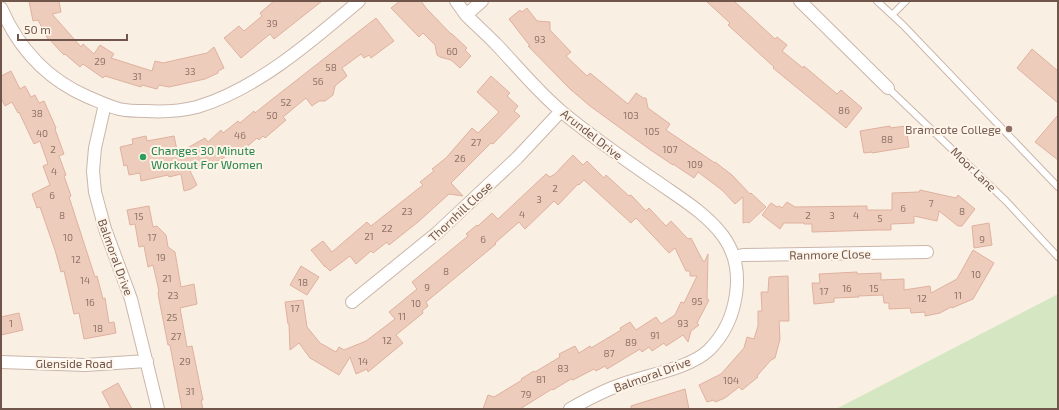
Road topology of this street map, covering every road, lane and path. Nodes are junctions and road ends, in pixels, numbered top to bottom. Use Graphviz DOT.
graph roads {
  1 [pos="359,1"];
  2 [pos="456,1"];
  3 [pos="482,1"];
  4 [pos="800,1"];
  5 [pos="877,1"];
  6 [pos="906,1"];
  7 [pos="1,8"];
  8 [pos="466,15"];
  9 [pos="892,15"];
  10 [pos="888,88"];
  11 [pos="105,104"];
  12 [pos="561,111"];
  13 [pos="1058,187"];
  14 [pos="927,252"];
  15 [pos="734,257"];
  16 [pos="1058,257"];
  17 [pos="352,302"];
  18 [pos="147,361"];
  19 [pos="1,362"];
  20 [pos="158,409"];
  21 [pos="570,409"];
  1 -- 11 [label="street"];
  2 -- 8 [label="street, Arundel Drive"];
  3 -- 8 [label="street"];
  4 -- 10 [label="street, Moor Lane"];
  5 -- 9 [label="lane"];
  6 -- 9 [label="lane"];
  7 -- 11 [label="street"];
  8 -- 12 [label="street, Arundel Drive"];
  9 -- 13 [label="lane"];
  10 -- 16 [label="lane, Moor Lane"];
  11 -- 18 [label="street, Balmoral Drive"];
  12 -- 15 [label="street, Arundel Drive"];
  12 -- 17 [label="street, Thornhill Close"];
  14 -- 15 [label="street, Ranmore Close"];
  15 -- 21 [label="street, Balmoral Drive"];
  18 -- 19 [label="street, Glenside Road"];
  18 -- 20 [label="street, Balmoral Drive"];
}
